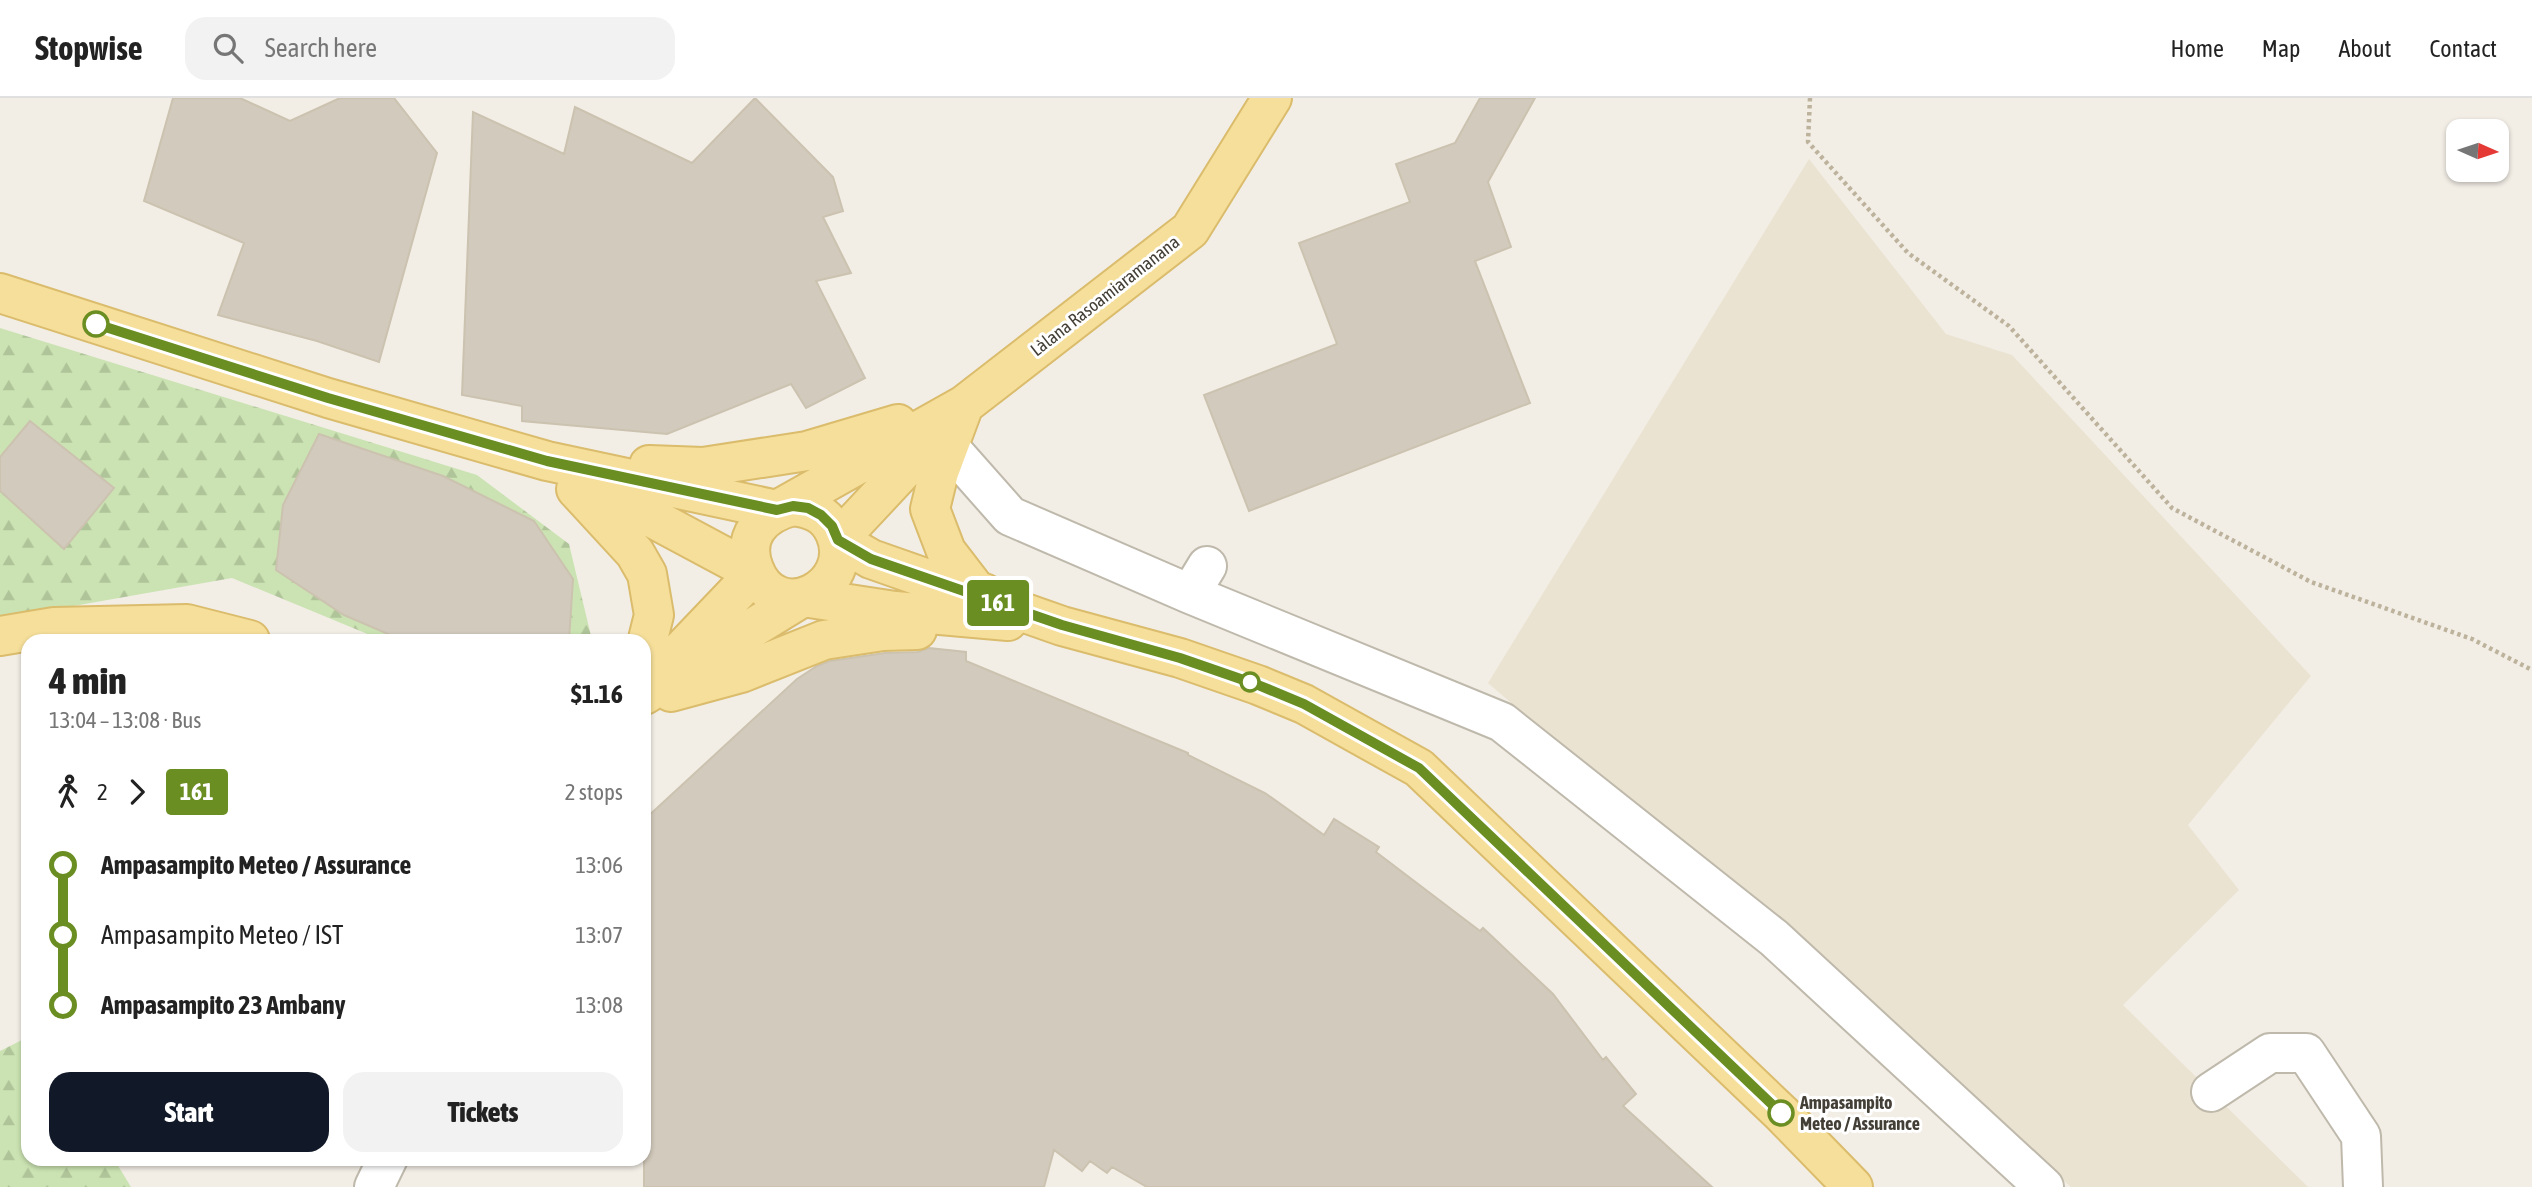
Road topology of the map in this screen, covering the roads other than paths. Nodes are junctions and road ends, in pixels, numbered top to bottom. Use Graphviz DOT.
graph roads {
  1 [pos="1272,98"];
  2 [pos="0,293"];
  3 [pos="964,405"];
  4 [pos="949,447"];
  5 [pos="547,461"];
  6 [pos="777,510"];
  7 [pos="838,540"];
  8 [pos="755,573"];
  9 [pos="803,597"];
  10 [pos="1062,625"];
  11 [pos="226,634"];
  12 [pos="649,634"];
  13 [pos="0,635"];
  14 [pos="651,686"];
  15 [pos="651,690"];
  16 [pos="651,692"];
  17 [pos="2211,1092"];
  18 [pos="384,1166"];
  19 [pos="374,1187"];
  20 [pos="1853,1187"];
  21 [pos="2044,1187"];
  22 [pos="2363,1187"];
  1 -- 3 [label="main road, Làlana Rasoamiaramanana"];
  2 -- 5 [label="main road"];
  3 -- 4 [label="main road"];
  3 -- 5 [label="main road"];
  3 -- 6 [label="main road, Làlana Rasoamiaramanana"];
  3 -- 7 [label="main road, Làlana Rasoamiaramanana"];
  4 -- 10 [label="main road"];
  4 -- 21 [label="street"];
  5 -- 6 [label="main road"];
  5 -- 8 [label="main road"];
  5 -- 12 [label="main road"];
  6 -- 7 [label="main road"];
  6 -- 8 [label="main road"];
  7 -- 9 [label="main road"];
  7 -- 10 [label="main road"];
  8 -- 9 [label="main road"];
  8 -- 14 [label="main road"];
  9 -- 10 [label="main road"];
  9 -- 15 [label="main road"];
  10 -- 16 [label="main road"];
  10 -- 20 [label="main road"];
  11 -- 13 [label="main road"];
  17 -- 22 [label="street"];
  18 -- 19 [label="street"];
}
